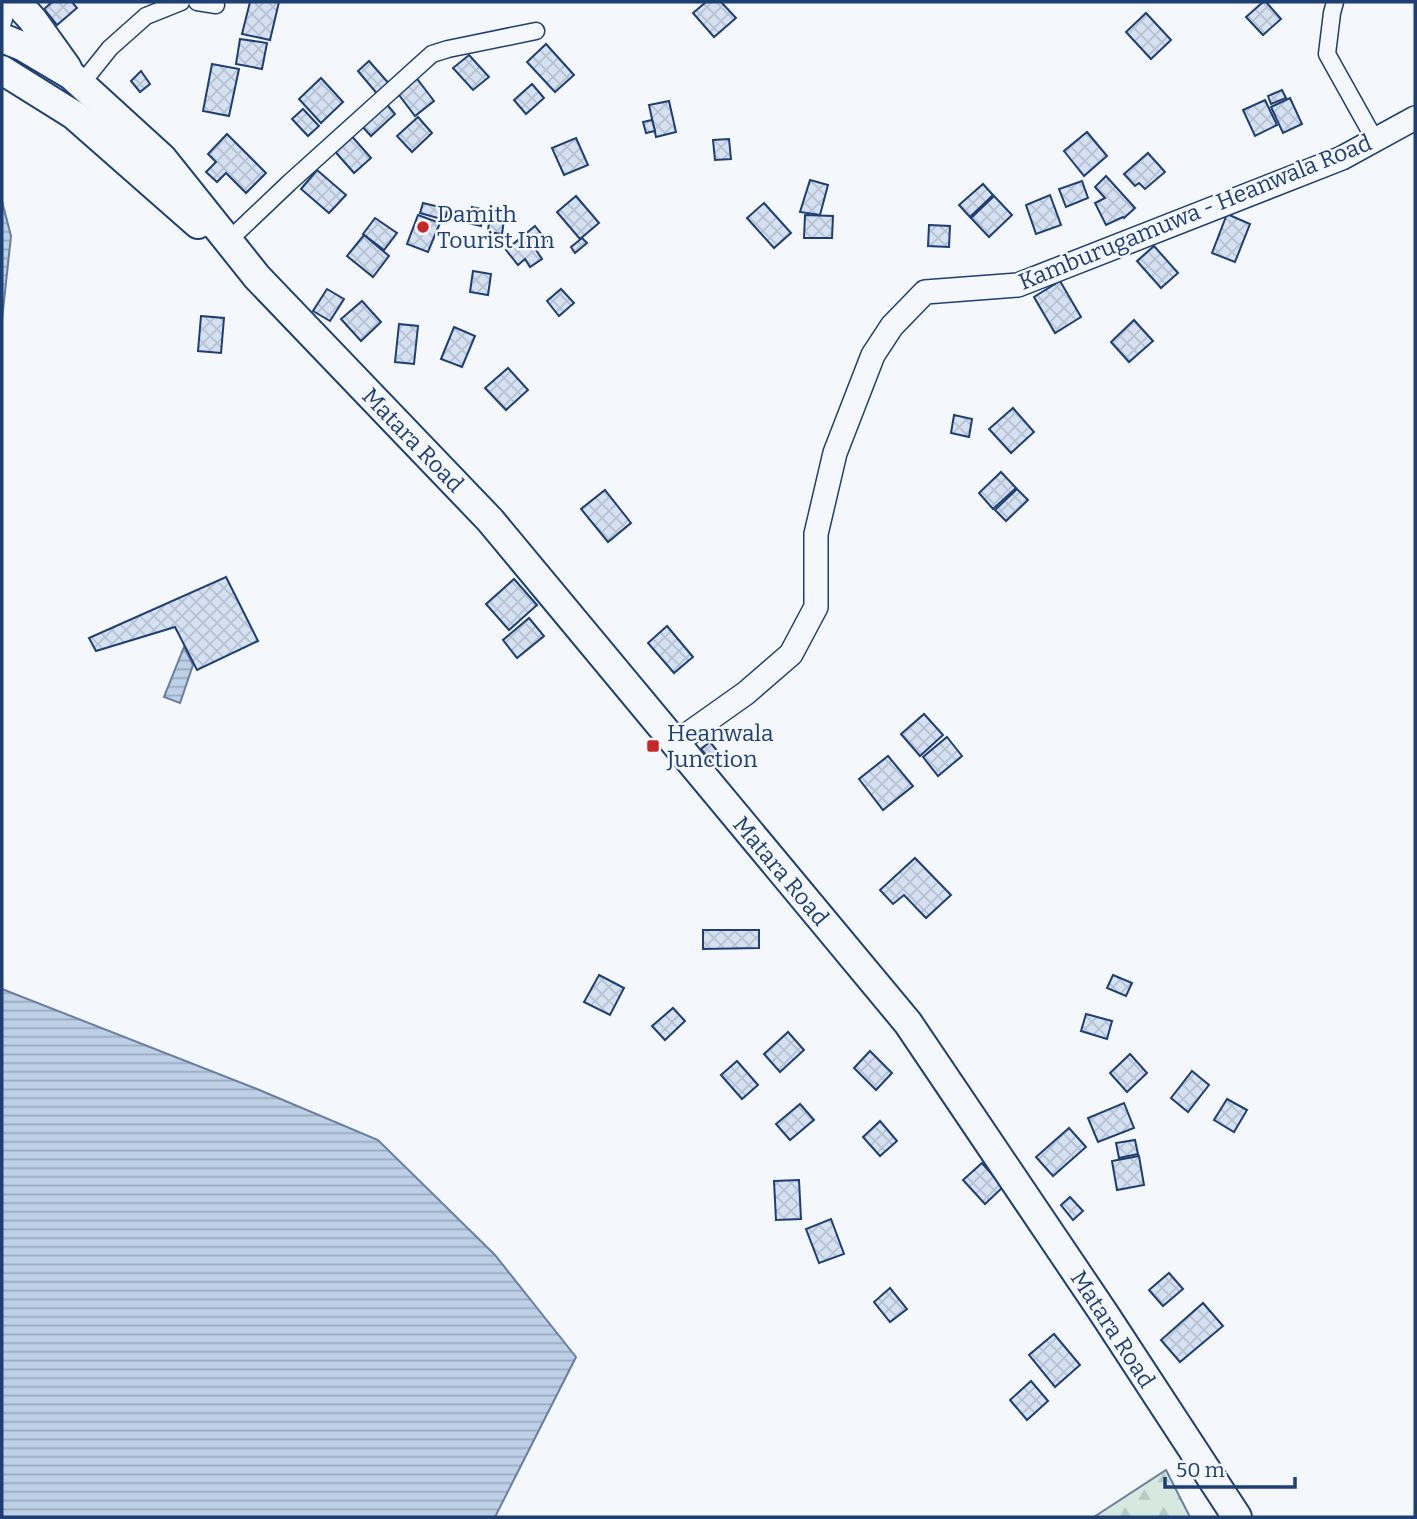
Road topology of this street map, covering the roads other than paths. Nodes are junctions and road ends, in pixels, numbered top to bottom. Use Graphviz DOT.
graph roads {
  1 [pos="181,2"];
  2 [pos="197,2"];
  3 [pos="1335,2"];
  4 [pos="216,5"];
  5 [pos="11,9"];
  6 [pos="536,31"];
  7 [pos="12,42"];
  8 [pos="5,72"];
  9 [pos="77,79"];
  10 [pos="1415,118"];
  11 [pos="1375,141"];
  12 [pos="228,241"];
  13 [pos="257,277"];
  14 [pos="674,744"];
  15 [pos="1237,1517"];
  1 -- 9 [label="street"];
  2 -- 4 [label="street"];
  3 -- 11 [label="street"];
  5 -- 7 [label="street"];
  5 -- 9 [label="highway"];
  6 -- 12 [label="street"];
  7 -- 8 [label="street"];
  7 -- 9 [label="highway, Matara Road"];
  8 -- 13 [label="highway, Matara Road"];
  9 -- 12 [label="highway, Matara Road"];
  10 -- 11 [label="main road, Kamburugamuwa - Heanwala Road"];
  11 -- 14 [label="main road, Kamburugamuwa - Heanwala Road"];
  12 -- 13 [label="highway, Matara Road"];
  13 -- 14 [label="highway, Matara Road"];
  14 -- 15 [label="highway, Matara Road"];
}
